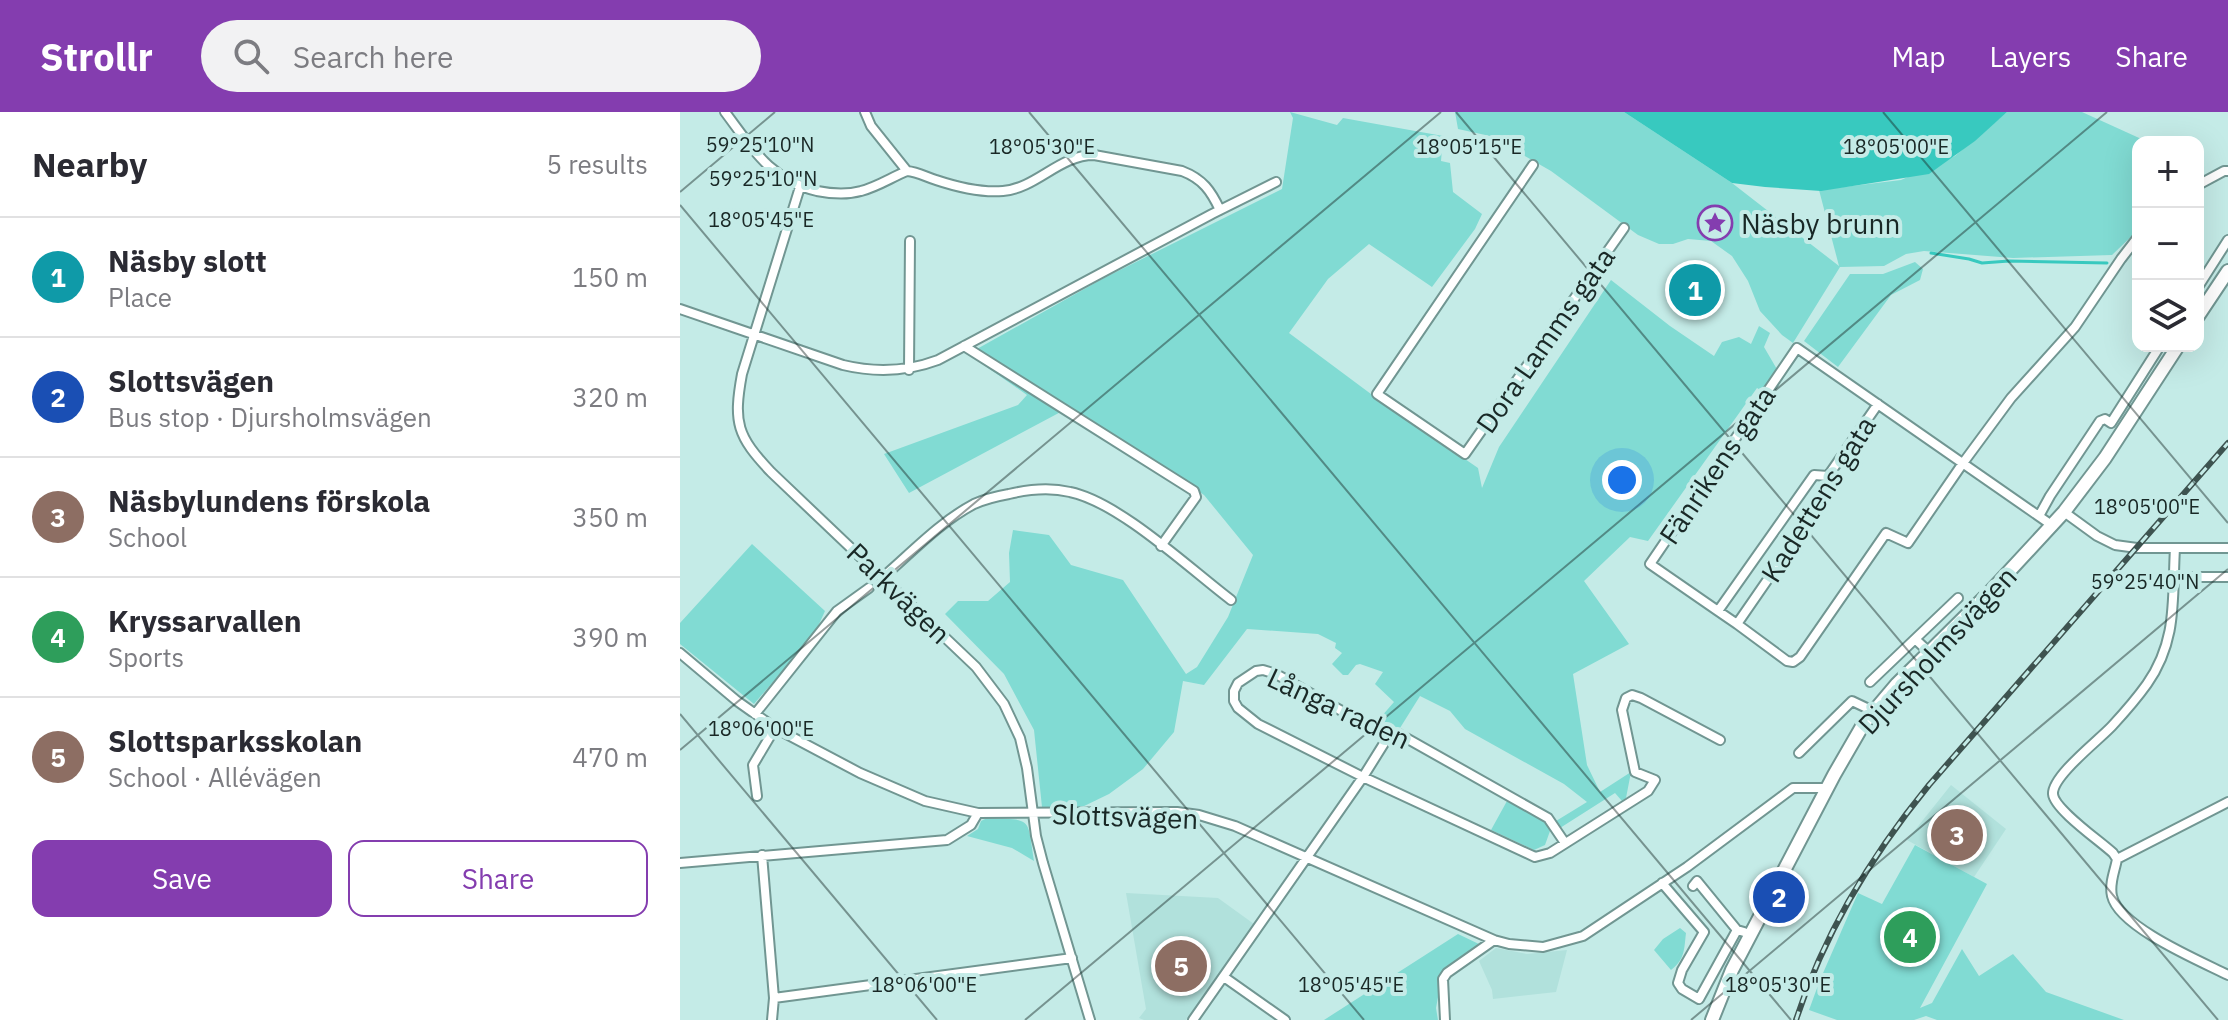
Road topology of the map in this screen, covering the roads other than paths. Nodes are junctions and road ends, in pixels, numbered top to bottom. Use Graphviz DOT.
graph roads {
  1 [pos="725,112"];
  2 [pos="865,112"];
  3 [pos="1533,165"];
  4 [pos="907,171"];
  5 [pos="2226,171"];
  6 [pos="1276,182"];
  7 [pos="2204,182"];
  8 [pos="2228,183"];
  9 [pos="800,187"];
  10 [pos="1220,210"];
  11 [pos="1624,228"];
  12 [pos="2228,240"];
  13 [pos="910,241"];
  14 [pos="2132,245"];
  15 [pos="2228,271"];
  16 [pos="2202,280"];
  17 [pos="2204,307"];
  18 [pos="680,309"];
  19 [pos="753,335"];
  20 [pos="964,346"];
  21 [pos="2156,352"];
  22 [pos="2174,352"];
  23 [pos="909,370"];
  24 [pos="1878,404"];
  25 [pos="1963,463"];
  26 [pos="1828,476"];
  27 [pos="2064,512"];
  28 [pos="2039,516"];
  29 [pos="2053,526"];
  30 [pos="1161,546"];
  31 [pos="2175,548"];
  32 [pos="2228,548"];
  33 [pos="883,577"];
  34 [pos="2176,577"];
  35 [pos="2228,577"];
  36 [pos="869,588"];
  37 [pos="1958,598"];
  38 [pos="1231,600"];
  39 [pos="1718,611"];
  40 [pos="1737,624"];
  41 [pos="1915,639"];
  42 [pos="1929,652"];
  43 [pos="680,653"];
  44 [pos="1870,682"];
  45 [pos="1873,711"];
  46 [pos="755,714"];
  47 [pos="775,728"];
  48 [pos="1388,737"];
  49 [pos="1720,740"];
  50 [pos="1799,753"];
  51 [pos="1363,777"];
  52 [pos="1827,788"];
  53 [pos="757,796"];
  54 [pos="2228,802"];
  55 [pos="978,813"];
  56 [pos="1033,814"];
  57 [pos="1565,843"];
  58 [pos="762,855"];
  59 [pos="1306,858"];
  60 [pos="2117,859"];
  61 [pos="680,863"];
  62 [pos="1662,883"];
  63 [pos="1693,886"];
  64 [pos="1494,940"];
  65 [pos="1072,958"];
  66 [pos="2228,975"];
  67 [pos="1224,977"];
  68 [pos="774,998"];
  69 [pos="772,1020"];
  70 [pos="1090,1020"];
  71 [pos="1193,1020"];
  72 [pos="1285,1020"];
  73 [pos="1445,1020"];
  74 [pos="1712,1020"];
  1 -- 9 [label="street"];
  2 -- 4 [label="street"];
  3 -- 11 [label="street, Dora Lamms gata"];
  4 -- 9 [label="street"];
  4 -- 10 [label="street"];
  5 -- 7 [label="street"];
  5 -- 8 [label="street"];
  6 -- 10 [label="street"];
  9 -- 19 [label="street, Parkvägen"];
  10 -- 20 [label="street"];
  12 -- 16 [label="street"];
  13 -- 23 [label="street"];
  14 -- 25 [label="street"];
  15 -- 17 [label="street"];
  18 -- 19 [label="street"];
  19 -- 23 [label="street"];
  19 -- 33 [label="street, Parkvägen"];
  20 -- 23 [label="street"];
  20 -- 30 [label="street"];
  21 -- 28 [label="street"];
  22 -- 27 [label="street, Djursholmsvägen"];
  24 -- 25 [label="street"];
  24 -- 26 [label="street, Kadettens gata"];
  24 -- 39 [label="street, Fänrikens gata"];
  25 -- 28 [label="street"];
  25 -- 40 [label="street"];
  26 -- 39 [label="street"];
  26 -- 40 [label="street, Kadettens gata"];
  27 -- 29 [label="street, Djursholmsvägen"];
  27 -- 31 [label="street"];
  28 -- 29 [label="street"];
  29 -- 42 [label="street, Djursholmsvägen"];
  30 -- 33 [label="street"];
  30 -- 38 [label="street"];
  31 -- 32 [label="street"];
  31 -- 34 [label="street"];
  33 -- 56 [label="street, Parkvägen"];
  34 -- 35 [label="street"];
  34 -- 60 [label="street"];
  36 -- 46 [label="street"];
  37 -- 41 [label="street"];
  39 -- 40 [label="street"];
  41 -- 42 [label="street"];
  41 -- 44 [label="street"];
  42 -- 45 [label="street, Djursholmsvägen"];
  43 -- 46 [label="street, Slottsvägen"];
  45 -- 50 [label="street"];
  45 -- 52 [label="street, Djursholmsvägen"];
  46 -- 47 [label="street, Slottsvägen"];
  47 -- 53 [label="street"];
  47 -- 55 [label="street, Slottsvägen"];
  48 -- 51 [label="street"];
  48 -- 51 [label="street, Långa raden"];
  48 -- 57 [label="street, Långa raden"];
  49 -- 57 [label="street, Långa raden"];
  51 -- 57 [label="street, Långa raden"];
  51 -- 59 [label="street"];
  52 -- 62 [label="street, Slottsvägen"];
  52 -- 74 [label="street, Djursholmsvägen"];
  54 -- 60 [label="street"];
  55 -- 56 [label="street, Slottsvägen"];
  55 -- 58 [label="street"];
  56 -- 59 [label="street, Slottsvägen"];
  56 -- 65 [label="street, Parkvägen"];
  58 -- 61 [label="street"];
  58 -- 68 [label="street"];
  59 -- 64 [label="street, Slottsvägen"];
  59 -- 67 [label="street"];
  60 -- 66 [label="street"];
  62 -- 63 [label="street"];
  62 -- 64 [label="street, Slottsvägen"];
  64 -- 73 [label="street"];
  65 -- 68 [label="street"];
  65 -- 70 [label="street, Parkvägen"];
  67 -- 71 [label="street"];
  67 -- 72 [label="street"];
  68 -- 69 [label="street"];
}
